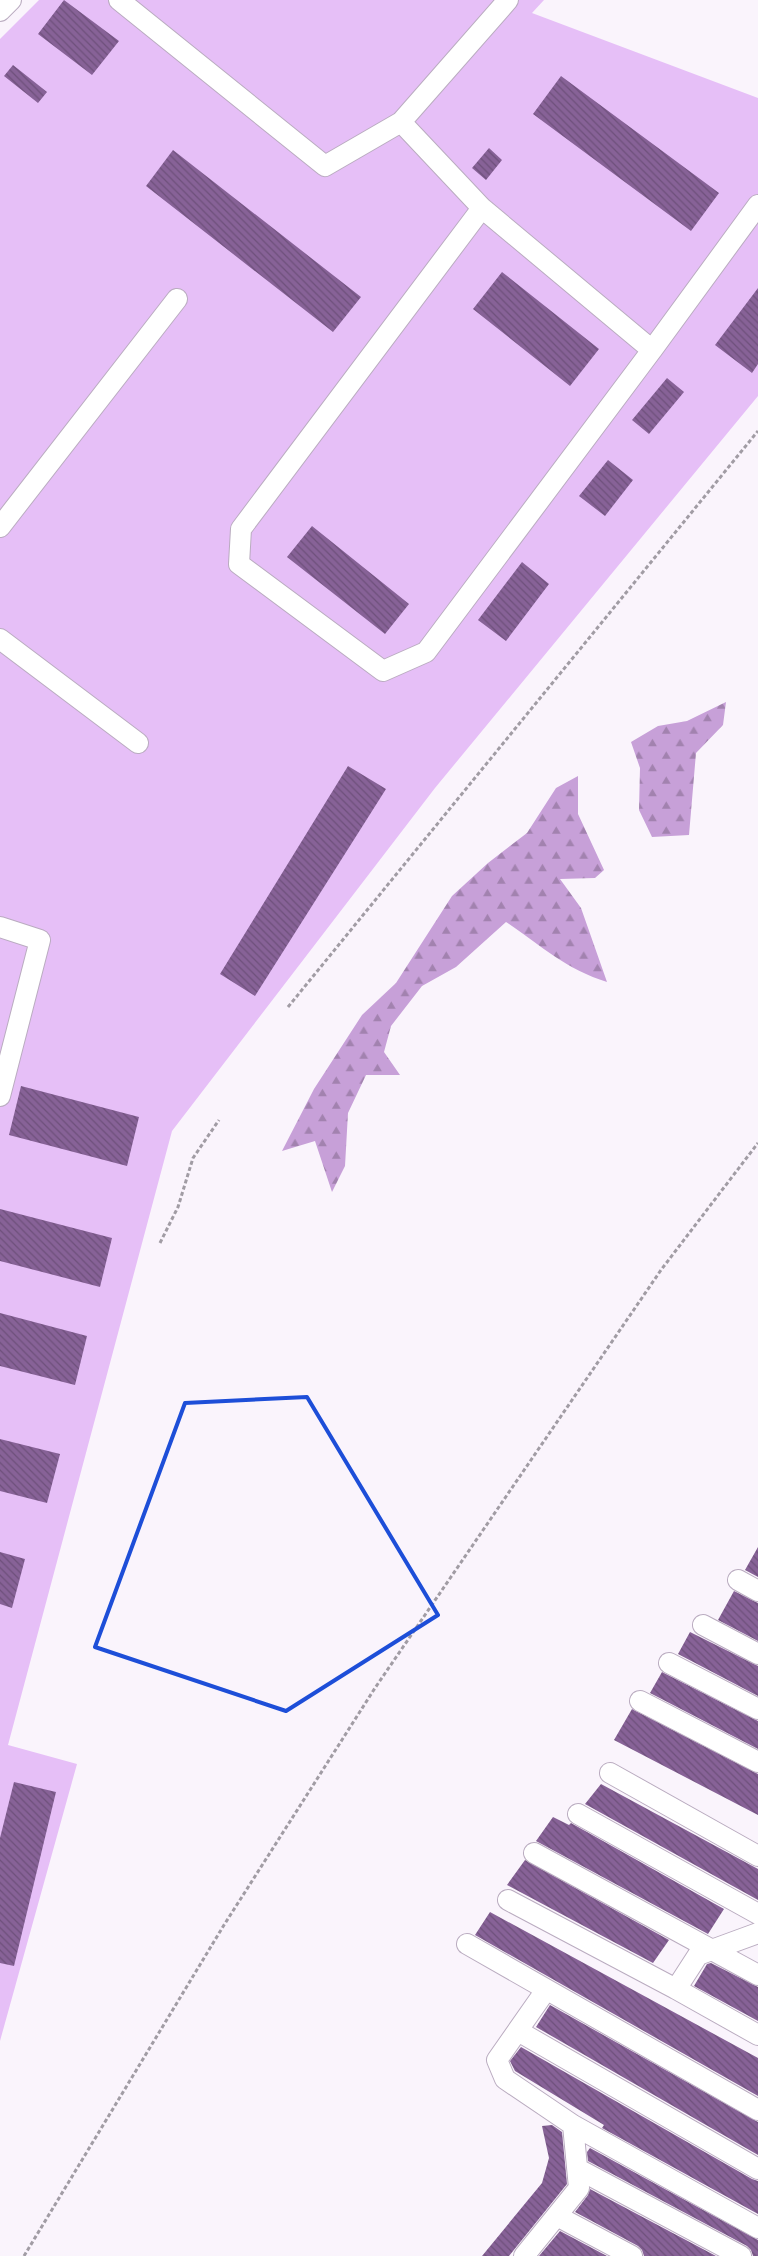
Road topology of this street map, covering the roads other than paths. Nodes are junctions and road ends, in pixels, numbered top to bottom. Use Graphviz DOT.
graph roads {
  1 [pos="11,0"];
  2 [pos="119,0"];
  3 [pos="508,0"];
  4 [pos="0,10"];
  5 [pos="401,122"];
  6 [pos="758,205"];
  7 [pos="482,208"];
  8 [pos="177,299"];
  9 [pos="652,350"];
  10 [pos="0,528"];
  11 [pos="0,639"];
  12 [pos="138,743"];
  13 [pos="0,927"];
  14 [pos="0,1096"];
  15 [pos="738,1580"];
  16 [pos="758,1590"];
  17 [pos="703,1625"];
  18 [pos="758,1654"];
  19 [pos="669,1663"];
  20 [pos="640,1701"];
  21 [pos="758,1708"];
  22 [pos="758,1762"];
  23 [pos="610,1773"];
  24 [pos="578,1814"];
  25 [pos="534,1853"];
  26 [pos="758,1856"];
  27 [pos="508,1900"];
  28 [pos="758,1914"];
  29 [pos="758,1933"];
  30 [pos="466,1944"];
  31 [pos="712,1950"];
  32 [pos="758,1975"];
  33 [pos="676,1989"];
  34 [pos="546,1990"];
  35 [pos="518,2030"];
  36 [pos="758,2035"];
  37 [pos="758,2110"];
  38 [pos="573,2124"];
  39 [pos="578,2169"];
  40 [pos="758,2169"];
  41 [pos="556,2216"];
  42 [pos="758,2228"];
  43 [pos="524,2256"];
  44 [pos="632,2256"];
  45 [pos="742,2256"];
  1 -- 4 [label="street"];
  2 -- 5 [label="street"];
  3 -- 5 [label="street"];
  5 -- 7 [label="street"];
  6 -- 9 [label="street"];
  7 -- 9 [label="street"];
  7 -- 9 [label="street"];
  8 -- 10 [label="street"];
  11 -- 12 [label="street"];
  13 -- 14 [label="street"];
  15 -- 16 [label="street"];
  17 -- 18 [label="street"];
  19 -- 21 [label="street"];
  20 -- 22 [label="street"];
  23 -- 26 [label="street"];
  24 -- 28 [label="street"];
  25 -- 31 [label="street"];
  27 -- 33 [label="street"];
  29 -- 31 [label="street"];
  30 -- 34 [label="street"];
  31 -- 32 [label="street"];
  31 -- 33 [label="street"];
  33 -- 36 [label="street"];
  34 -- 35 [label="street"];
  34 -- 37 [label="street"];
  35 -- 38 [label="street"];
  35 -- 40 [label="street"];
  38 -- 39 [label="street"];
  38 -- 42 [label="street"];
  39 -- 41 [label="street"];
  39 -- 45 [label="street"];
  41 -- 43 [label="street"];
  41 -- 44 [label="street"];
}
